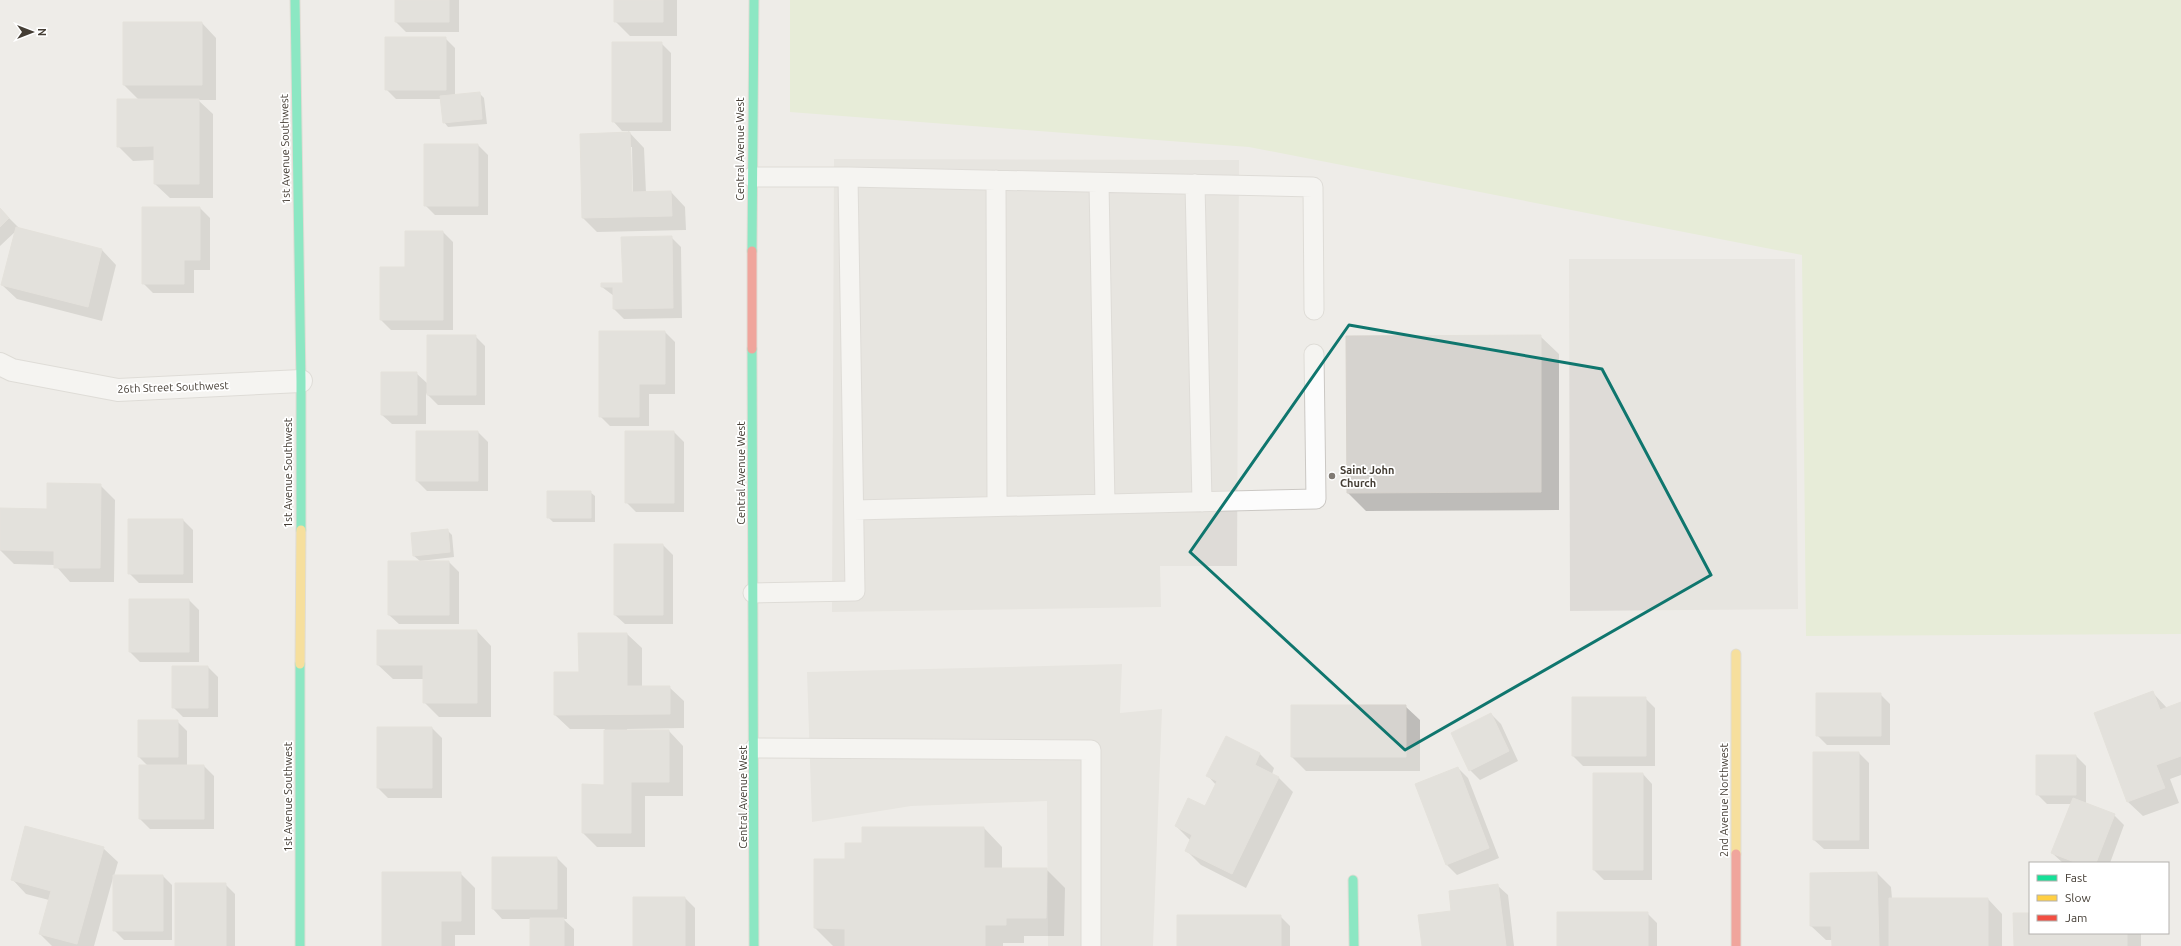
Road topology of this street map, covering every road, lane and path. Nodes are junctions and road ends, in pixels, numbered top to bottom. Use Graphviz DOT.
graph roads {
  1 [pos="295,0"];
  2 [pos="754,0"];
  3 [pos="752,177"];
  4 [pos="848,177"];
  5 [pos="996,180"];
  6 [pos="1099,183"];
  7 [pos="1196,184"];
  8 [pos="1314,310"];
  9 [pos="1314,354"];
  10 [pos="0,364"];
  11 [pos="301,381"];
  12 [pos="1202,502"];
  13 [pos="1105,504"];
  14 [pos="997,506"];
  15 [pos="854,510"];
  16 [pos="753,593"];
  17 [pos="1736,654"];
  18 [pos="755,748"];
  19 [pos="1353,880"];
  20 [pos="300,946"];
  21 [pos="754,946"];
  22 [pos="1091,946"];
  23 [pos="1354,946"];
  24 [pos="1736,946"];
  1 -- 11 [label="street, 1st Avenue Southwest"];
  2 -- 3 [label="street, Central Avenue West"];
  3 -- 4 [label="lane"];
  3 -- 16 [label="street, Central Avenue West"];
  4 -- 5 [label="lane"];
  4 -- 15 [label="lane"];
  5 -- 6 [label="lane"];
  5 -- 14 [label="lane"];
  6 -- 7 [label="lane"];
  6 -- 13 [label="lane"];
  7 -- 8 [label="lane"];
  7 -- 12 [label="lane"];
  9 -- 12 [label="lane"];
  10 -- 11 [label="street, 26th Street Southwest"];
  11 -- 20 [label="street, 1st Avenue Southwest"];
  12 -- 13 [label="lane"];
  13 -- 14 [label="lane"];
  14 -- 15 [label="lane"];
  15 -- 16 [label="lane"];
  16 -- 18 [label="street, Central Avenue West"];
  17 -- 24 [label="street, 2nd Avenue Northwest"];
  18 -- 21 [label="street, Central Avenue West"];
  18 -- 22 [label="lane"];
  19 -- 23 [label="street"];
}
